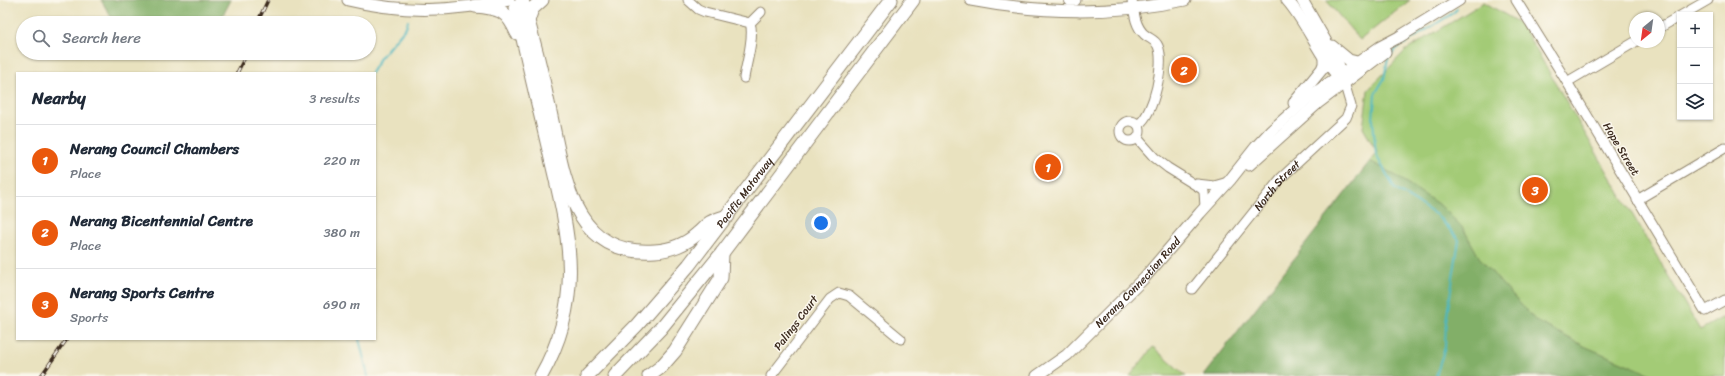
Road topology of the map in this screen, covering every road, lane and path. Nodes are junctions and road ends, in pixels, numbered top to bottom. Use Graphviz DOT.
graph roads {
  1 [pos="348,0"];
  2 [pos="509,0"];
  3 [pos="514,0"];
  4 [pos="522,0"];
  5 [pos="542,0"];
  6 [pos="688,0"];
  7 [pos="891,0"];
  8 [pos="971,0"];
  9 [pos="1070,0"];
  10 [pos="1075,0"];
  11 [pos="1185,0"];
  12 [pos="1287,0"];
  13 [pos="1302,0"];
  14 [pos="1459,0"];
  15 [pos="1516,0"];
  16 [pos="1708,0"];
  17 [pos="911,2"];
  18 [pos="1133,5"];
  19 [pos="475,6"];
  20 [pos="761,12"];
  21 [pos="1686,12"];
  22 [pos="1677,17"];
  23 [pos="528,21"];
  24 [pos="750,23"];
  25 [pos="1665,24"];
  26 [pos="1323,37"];
  27 [pos="1398,37"];
  28 [pos="1629,45"];
  29 [pos="524,49"];
  30 [pos="1324,59"];
  31 [pos="1358,62"];
  32 [pos="1341,77"];
  33 [pos="744,78"];
  34 [pos="1566,82"];
  35 [pos="1139,124"];
  36 [pos="1272,130"];
  37 [pos="1138,139"];
  38 [pos="1725,148"];
  39 [pos="1229,181"];
  40 [pos="1197,184"];
  41 [pos="1637,200"];
  42 [pos="1205,207"];
  43 [pos="728,216"];
  44 [pos="722,253"];
  45 [pos="1192,290"];
  46 [pos="1725,300"];
  47 [pos="901,339"];
  48 [pos="541,376"];
  49 [pos="587,376"];
  50 [pos="615,376"];
  51 [pos="649,376"];
  52 [pos="771,376"];
  53 [pos="1037,376"];
  1 -- 19 [label="main road"];
  2 -- 19 [label="main road"];
  3 -- 29 [label="highway"];
  4 -- 23 [label="highway"];
  5 -- 23 [label="highway"];
  6 -- 24 [label="street"];
  7 -- 43 [label="highway, Pacific Motorway"];
  8 -- 18 [label="main road"];
  9 -- 10 [label="main road"];
  11 -- 18 [label="main road"];
  12 -- 30 [label="main road, North Street"];
  13 -- 26 [label="main road, North Street"];
  14 -- 27 [label="main road, Nerang Connection Road"];
  15 -- 34 [label="street, Hope Street"];
  16 -- 21 [label="street"];
  17 -- 44 [label="highway, Pacific Motorway"];
  18 -- 35 [label="street"];
  19 -- 29 [label="highway"];
  20 -- 24 [label="street"];
  22 -- 25 [label="street"];
  23 -- 43 [label="highway"];
  24 -- 33 [label="street"];
  26 -- 31 [label="main road"];
  26 -- 32 [label="main road, North Street"];
  27 -- 31 [label="main road, Nerang Connection Road"];
  27 -- 32 [label="main road, Nerang Connection Road"];
  28 -- 34 [label="street"];
  29 -- 48 [label="highway"];
  30 -- 32 [label="main road, North Street"];
  30 -- 36 [label="main road"];
  31 -- 32 [label="main road, Nerang Connection Road"];
  32 -- 36 [label="main road, Nerang Connection Road"];
  32 -- 39 [label="main road, Nerang Connection Road"];
  32 -- 45 [label="street, North Street"];
  34 -- 41 [label="street, Hope Street"];
  35 -- 37 [label="street"];
  35 -- 37 [label="street"];
  36 -- 39 [label="main road, Nerang Connection Road"];
  37 -- 40 [label="street"];
  38 -- 41 [label="street"];
  39 -- 40 [label="street"];
  39 -- 42 [label="main road, Nerang Connection Road"];
  40 -- 42 [label="street"];
  41 -- 46 [label="street, Hope Street"];
  42 -- 53 [label="main road, Nerang Connection Road"];
  43 -- 49 [label="highway, Pacific Motorway"];
  44 -- 50 [label="highway, Pacific Motorway"];
  44 -- 51 [label="highway"];
  47 -- 52 [label="street, Palings Court"];
}
